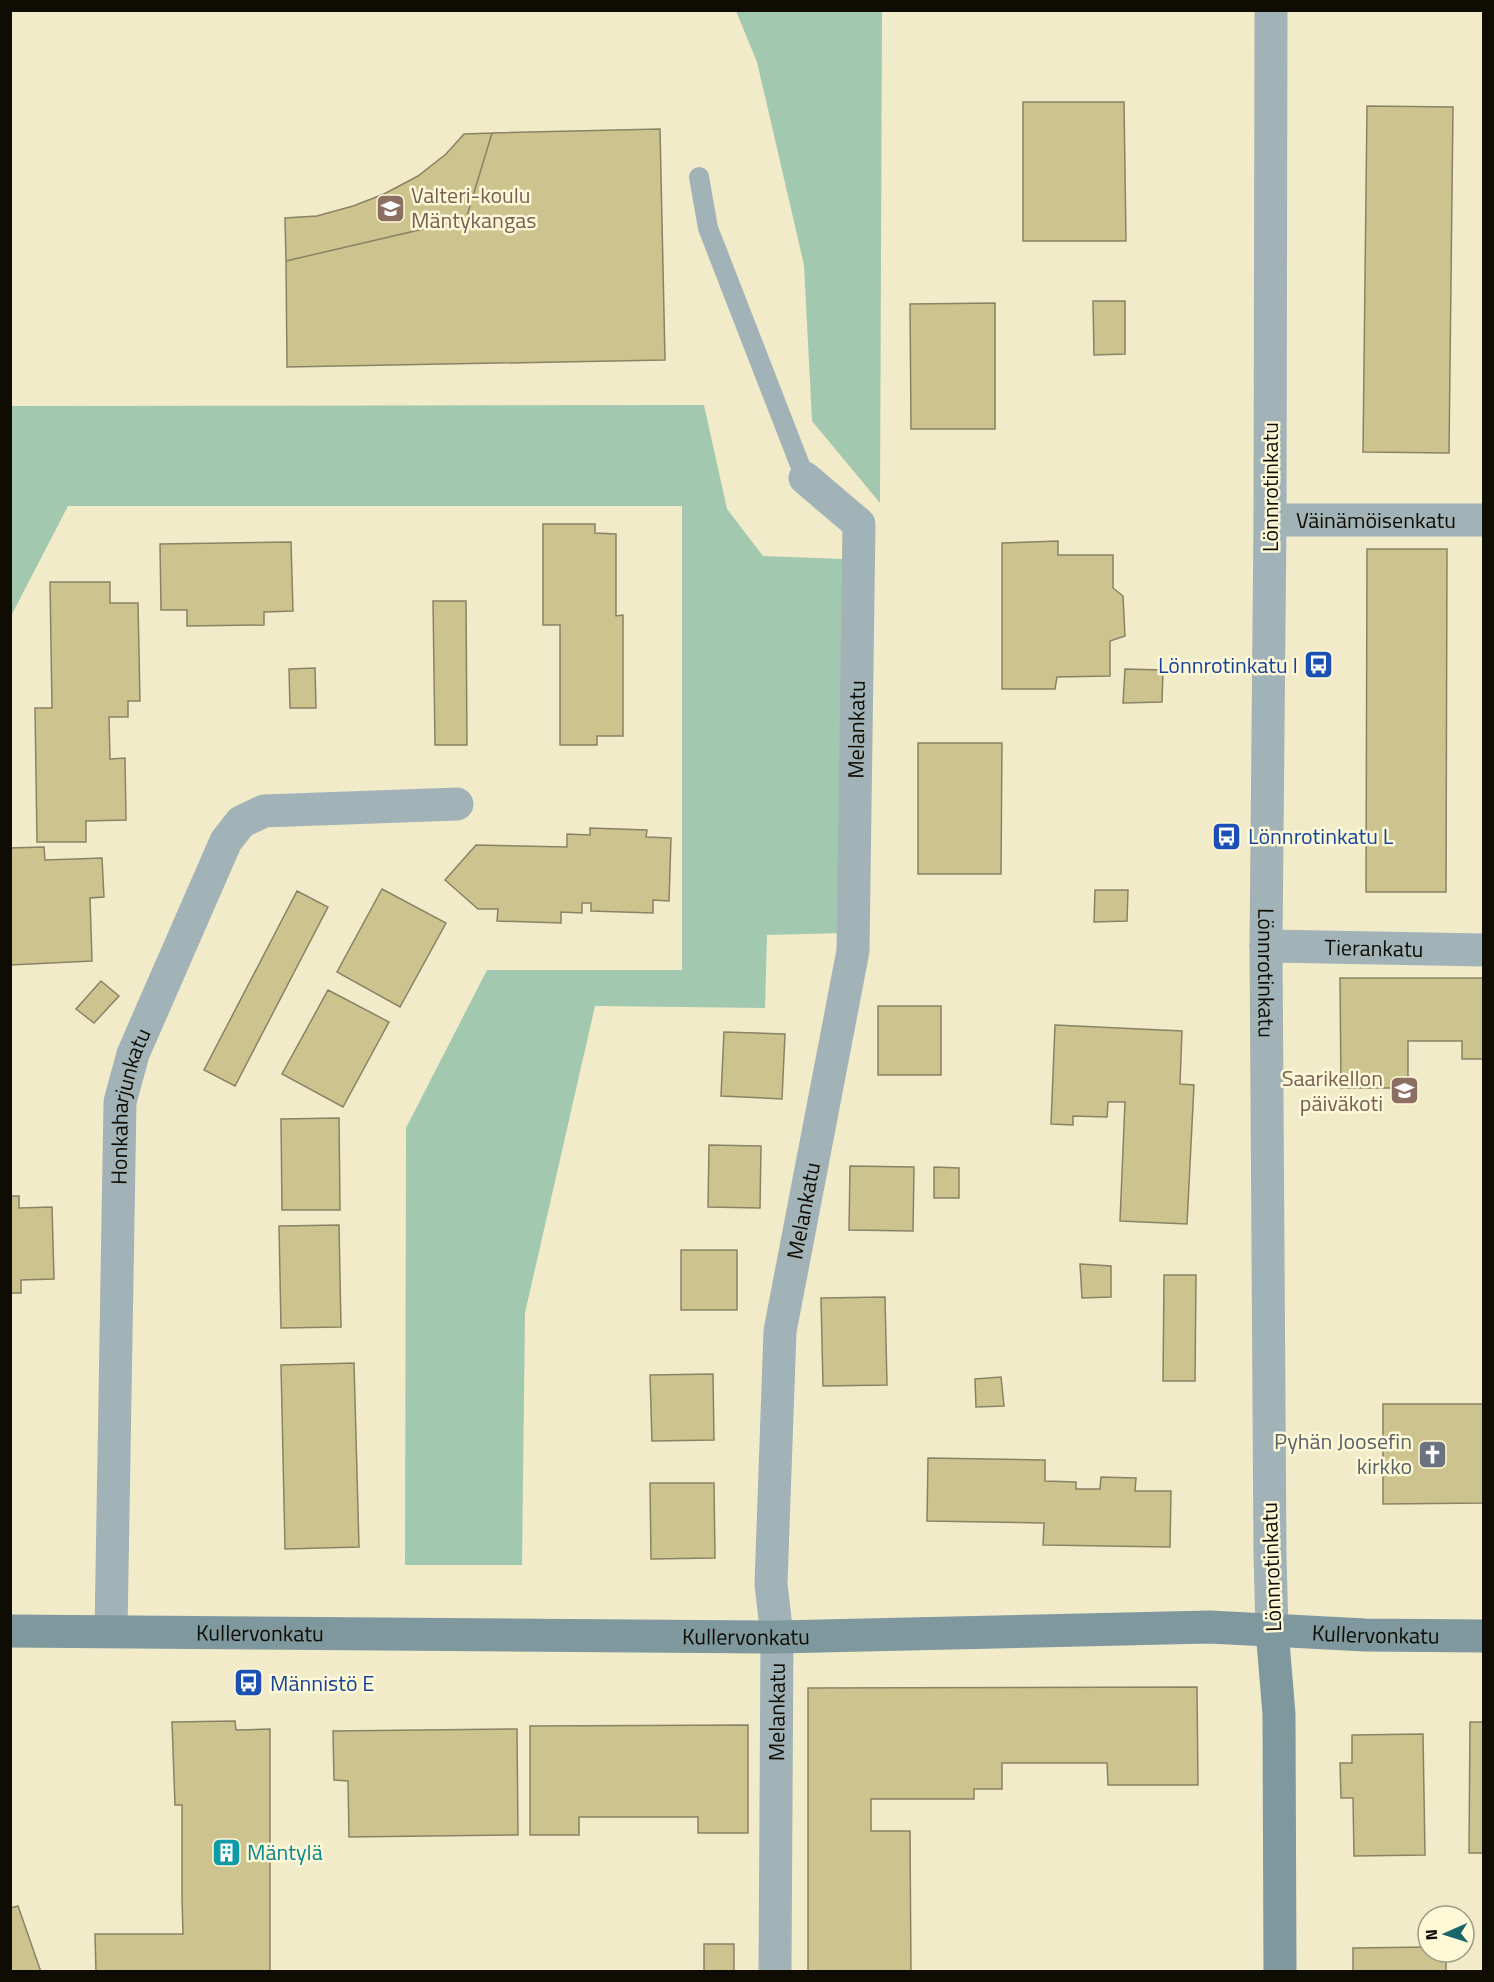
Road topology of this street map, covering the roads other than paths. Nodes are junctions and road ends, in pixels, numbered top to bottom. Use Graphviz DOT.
graph roads {
  1 [pos="1271,10"];
  2 [pos="699,177"];
  3 [pos="805,478"];
  4 [pos="1270,520"];
  5 [pos="1484,520"];
  6 [pos="457,804"];
  7 [pos="1266,946"];
  8 [pos="1484,950"];
  9 [pos="1272,1630"];
  10 [pos="10,1631"];
  11 [pos="111,1631"];
  12 [pos="1484,1636"];
  13 [pos="777,1637"];
  14 [pos="775,1971"];
  15 [pos="1280,1971"];
  1 -- 4 [label="street, Lönnrotinkatu"];
  2 -- 3 [label="lane"];
  3 -- 13 [label="street, Melankatu"];
  4 -- 5 [label="street, Väinämöisenkatu"];
  4 -- 7 [label="street, Lönnrotinkatu"];
  6 -- 11 [label="street, Honkaharjunkatu"];
  7 -- 8 [label="street, Tierankatu"];
  7 -- 9 [label="street, Lönnrotinkatu"];
  9 -- 12 [label="main road, Kullervonkatu"];
  9 -- 13 [label="main road, Kullervonkatu"];
  9 -- 15 [label="main road, Lönnrotinkatu"];
  10 -- 11 [label="main road, Kullervonkatu"];
  11 -- 13 [label="main road, Kullervonkatu"];
  13 -- 14 [label="street, Melankatu"];
}
